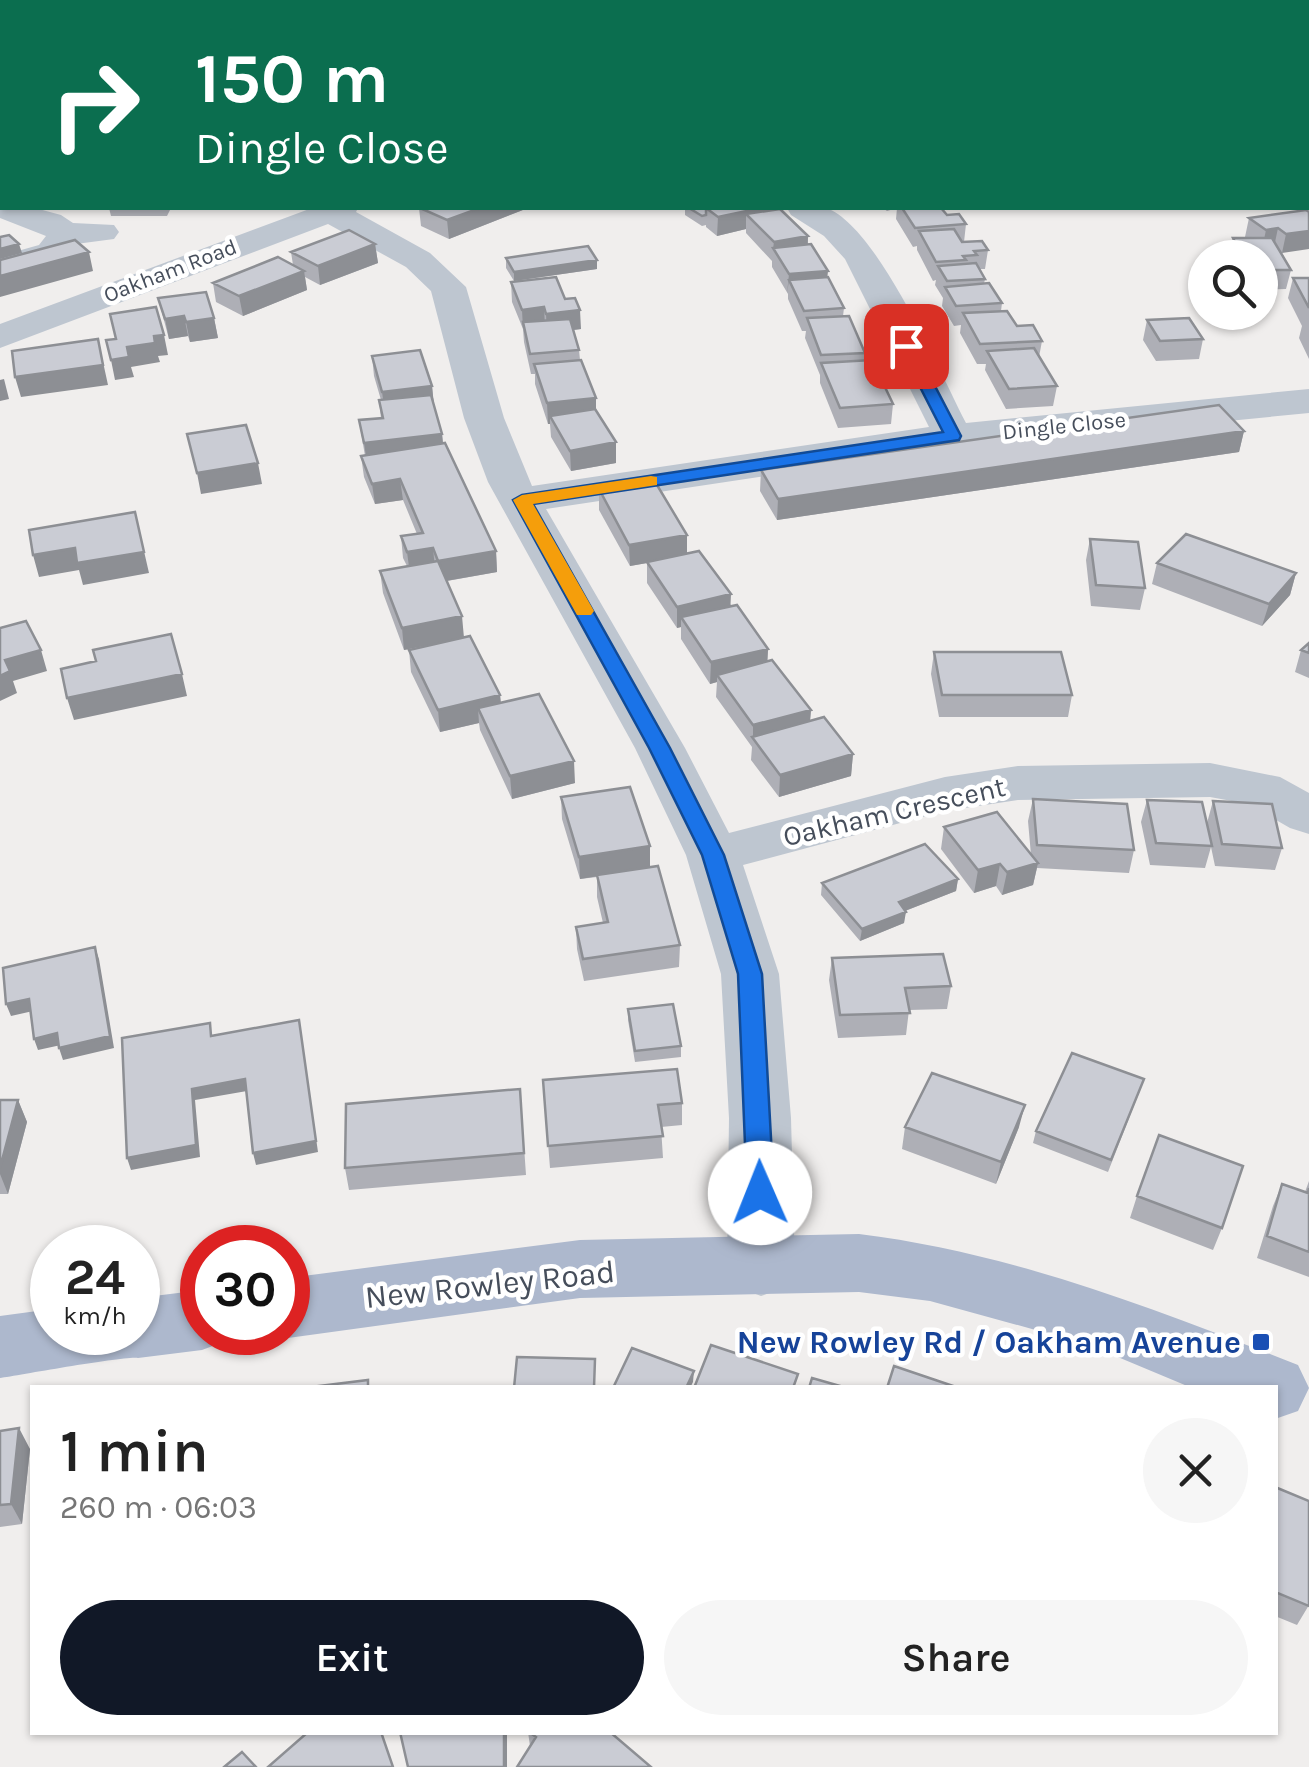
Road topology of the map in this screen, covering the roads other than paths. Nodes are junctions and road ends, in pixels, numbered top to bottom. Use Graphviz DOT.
graph roads {
  1 [pos="23,210"];
  2 [pos="336,210"];
  3 [pos="806,210"];
  4 [pos="102,232"];
  5 [pos="66,234"];
  6 [pos="0,267"];
  7 [pos="0,337"];
  8 [pos="1309,401"];
  9 [pos="953,436"];
  10 [pos="522,500"];
  11 [pos="1309,816"];
  12 [pos="713,855"];
  13 [pos="761,1268"];
  14 [pos="310,1305"];
  15 [pos="30,1343"];
  16 [pos="0,1347"];
  17 [pos="1267,1385"];
  18 [pos="1278,1390"];
  19 [pos="1309,1402"];
  1 -- 5 [label="street"];
  2 -- 7 [label="street, Oakham Road"];
  2 -- 10 [label="street"];
  3 -- 9 [label="street"];
  4 -- 5 [label="street"];
  5 -- 6 [label="street"];
  8 -- 9 [label="street, Dingle Close"];
  9 -- 10 [label="street, Dingle Close"];
  10 -- 12 [label="street"];
  11 -- 12 [label="street, Oakham Crescent"];
  12 -- 13 [label="street"];
  13 -- 14 [label="main road, New Rowley Road"];
  13 -- 17 [label="main road, New Rowley Road"];
  15 -- 16 [label="main road"];
  18 -- 19 [label="main road, New Rowley Road"];
}
